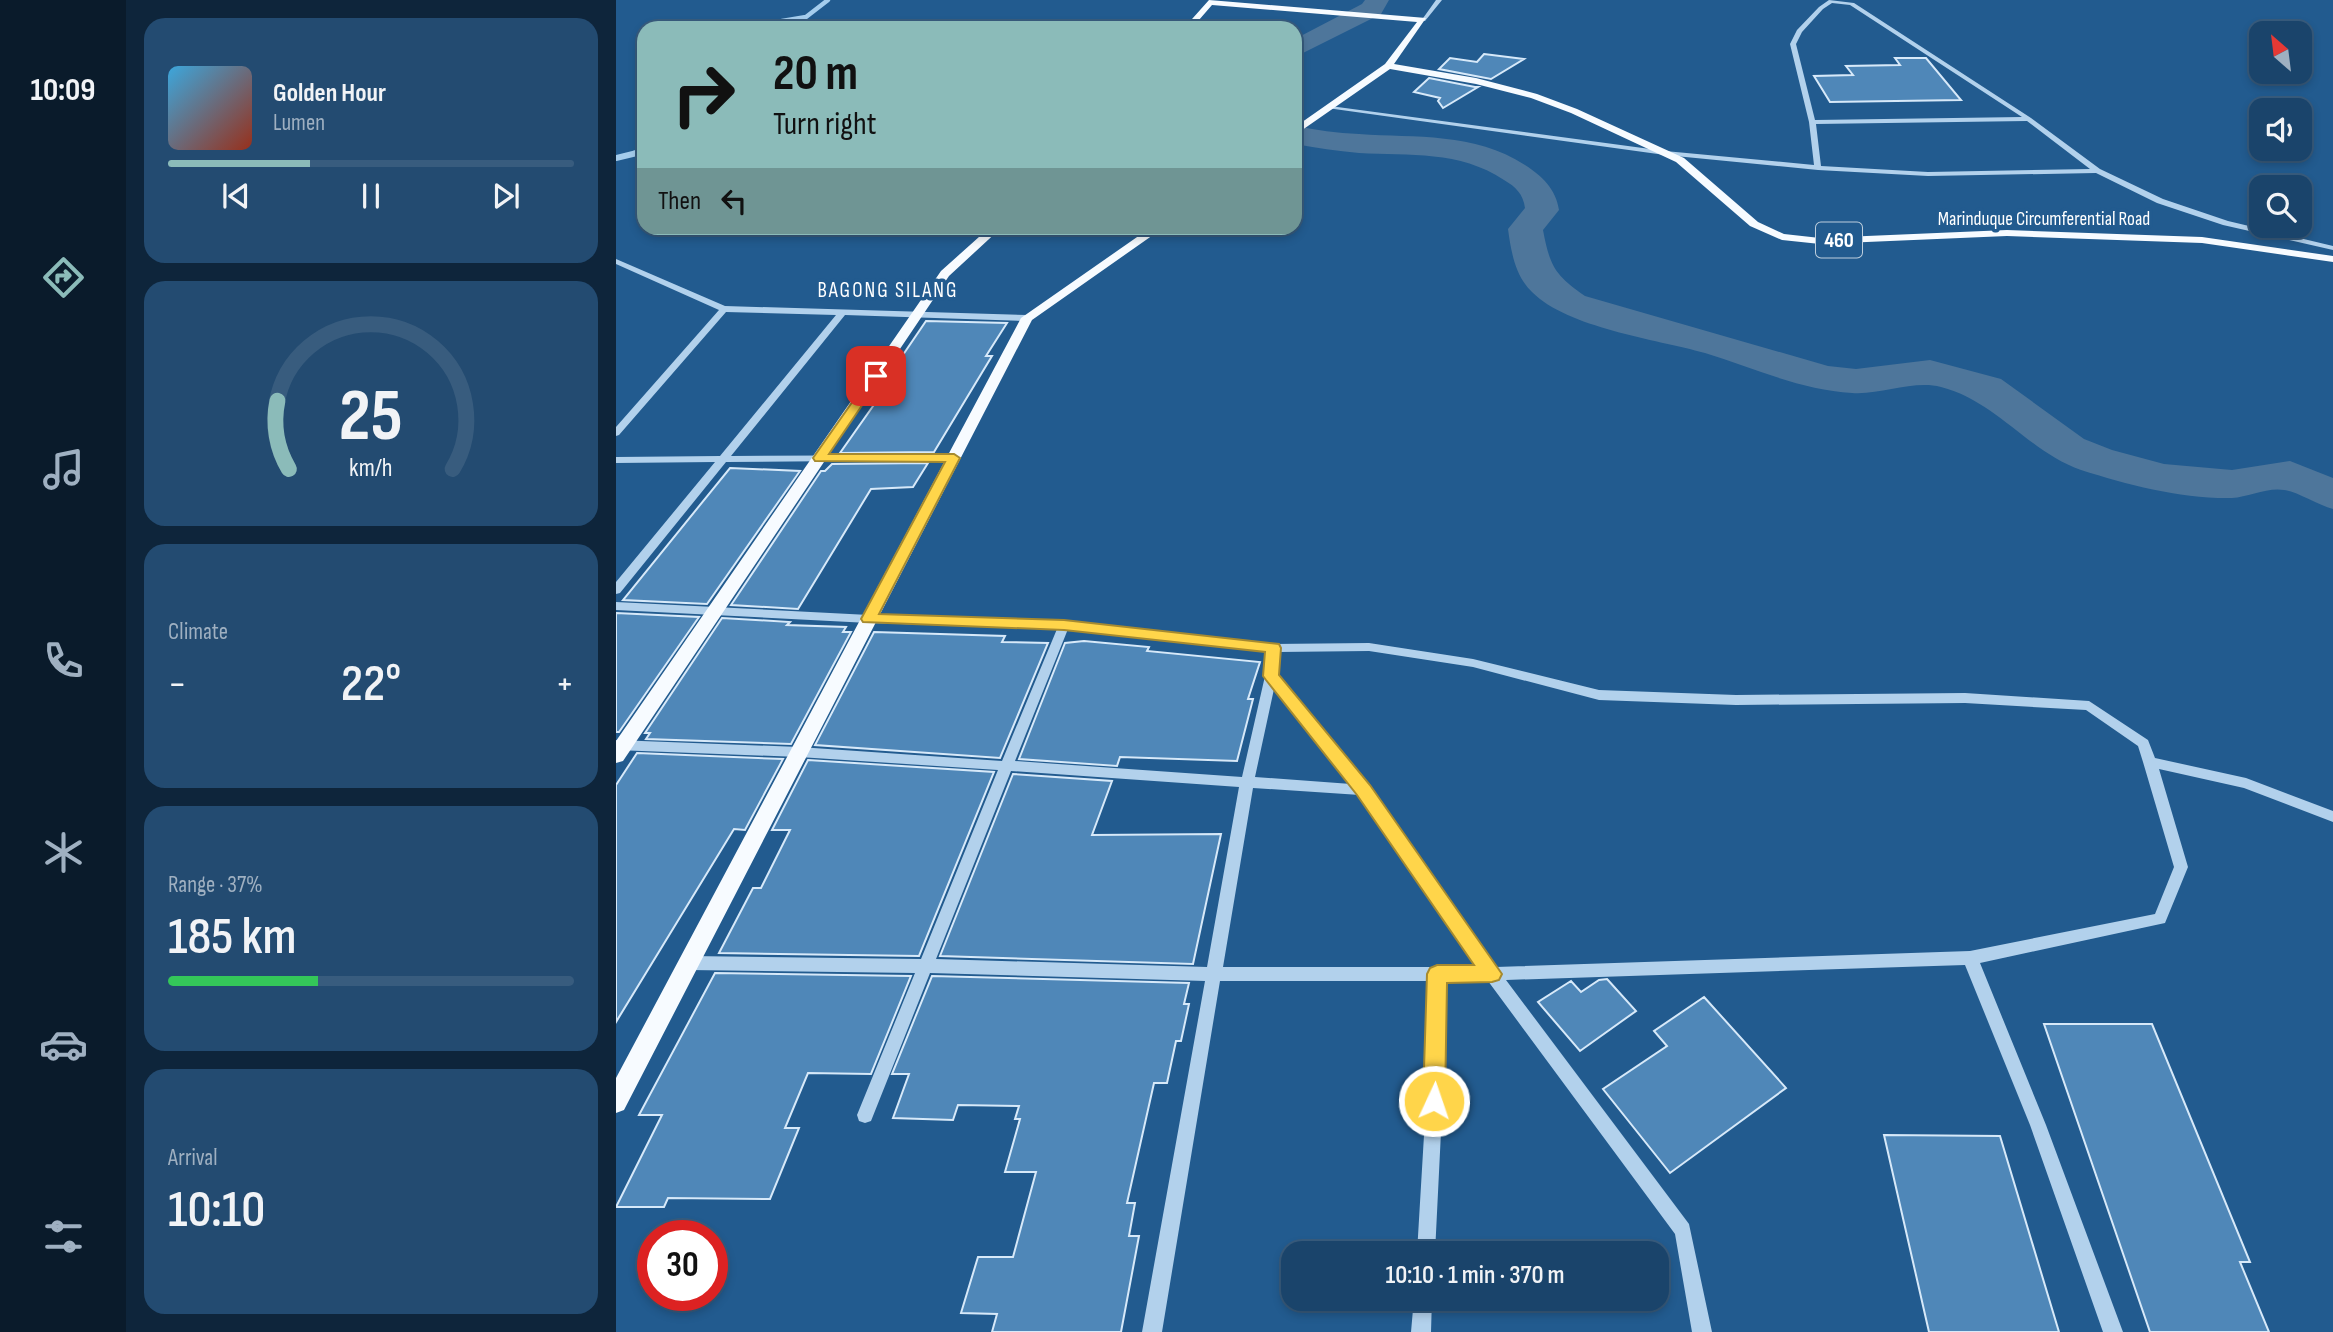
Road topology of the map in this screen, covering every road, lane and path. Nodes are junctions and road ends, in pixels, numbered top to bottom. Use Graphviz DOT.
graph roads {
  1 [pos="1438,0"];
  2 [pos="1211,1"];
  3 [pos="1423,20"];
  4 [pos="1194,21"];
  5 [pos="1388,66"];
  6 [pos="1330,108"];
  7 [pos="2029,119"];
  8 [pos="1812,122"];
  9 [pos="1302,127"];
  10 [pos="1665,153"];
  11 [pos="1818,168"];
  12 [pos="2097,171"];
  13 [pos="987,235"];
  14 [pos="1147,235"];
  15 [pos="2333,248"];
  16 [pos="2333,259"];
  17 [pos="616,261"];
  18 [pos="724,309"];
  19 [pos="842,313"];
  20 [pos="918,315"];
  21 [pos="1027,318"];
  22 [pos="616,433"];
  23 [pos="820,458"];
  24 [pos="954,458"];
  25 [pos="723,459"];
  26 [pos="616,460"];
  27 [pos="616,590"];
  28 [pos="616,606"];
  29 [pos="715,611"];
  30 [pos="869,619"];
  31 [pos="1064,625"];
  32 [pos="1273,648"];
  33 [pos="1271,676"];
  34 [pos="618,749"];
  35 [pos="799,752"];
  36 [pos="2150,762"];
  37 [pos="1009,766"];
  38 [pos="1247,782"];
  39 [pos="1364,790"];
  40 [pos="2333,817"];
  41 [pos="1970,958"];
  42 [pos="689,963"];
  43 [pos="927,966"];
  44 [pos="1214,974"];
  45 [pos="1437,974"];
  46 [pos="1492,974"];
  47 [pos="616,1102"];
  48 [pos="865,1115"];
  49 [pos="1427,1241"];
  50 [pos="1423,1311"];
  51 [pos="1152,1332"];
  52 [pos="1422,1332"];
  53 [pos="1702,1332"];
  54 [pos="2113,1332"];
  1 -- 3 [label="street"];
  2 -- 3 [label="main road"];
  2 -- 4 [label="main road"];
  3 -- 5 [label="main road"];
  5 -- 6 [label="main road"];
  5 -- 10 [label="main road, Marinduque Circumferential Road / 460"];
  6 -- 9 [label="main road"];
  6 -- 10 [label="street"];
  7 -- 8 [label="street"];
  7 -- 8 [label="street"];
  7 -- 12 [label="street"];
  8 -- 11 [label="street"];
  10 -- 11 [label="street"];
  10 -- 16 [label="main road, Marinduque Circumferential Road / 460"];
  11 -- 12 [label="street"];
  12 -- 15 [label="street"];
  13 -- 20 [label="main road"];
  14 -- 21 [label="main road"];
  17 -- 18 [label="street"];
  18 -- 19 [label="street"];
  18 -- 22 [label="street"];
  19 -- 20 [label="street"];
  19 -- 25 [label="street"];
  20 -- 21 [label="street"];
  20 -- 23 [label="main road"];
  21 -- 24 [label="main road"];
  23 -- 24 [label="street"];
  23 -- 25 [label="street"];
  23 -- 29 [label="main road"];
  24 -- 30 [label="main road"];
  25 -- 26 [label="street"];
  25 -- 27 [label="street"];
  28 -- 29 [label="street"];
  29 -- 30 [label="street"];
  29 -- 34 [label="main road"];
  30 -- 31 [label="street"];
  30 -- 35 [label="main road"];
  31 -- 32 [label="street"];
  31 -- 37 [label="street"];
  32 -- 33 [label="street"];
  32 -- 36 [label="street"];
  33 -- 38 [label="street"];
  33 -- 39 [label="street"];
  34 -- 35 [label="street"];
  35 -- 37 [label="street"];
  35 -- 42 [label="main road"];
  36 -- 40 [label="street"];
  36 -- 41 [label="street"];
  37 -- 38 [label="street"];
  37 -- 43 [label="street"];
  38 -- 39 [label="street"];
  38 -- 44 [label="street"];
  39 -- 46 [label="street"];
  41 -- 46 [label="street"];
  41 -- 54 [label="street"];
  42 -- 43 [label="street"];
  42 -- 47 [label="main road"];
  43 -- 44 [label="street"];
  43 -- 48 [label="street"];
  44 -- 45 [label="street"];
  44 -- 51 [label="street"];
  45 -- 46 [label="street"];
  45 -- 49 [label="street"];
  46 -- 53 [label="street"];
  50 -- 52 [label="street"];
}
